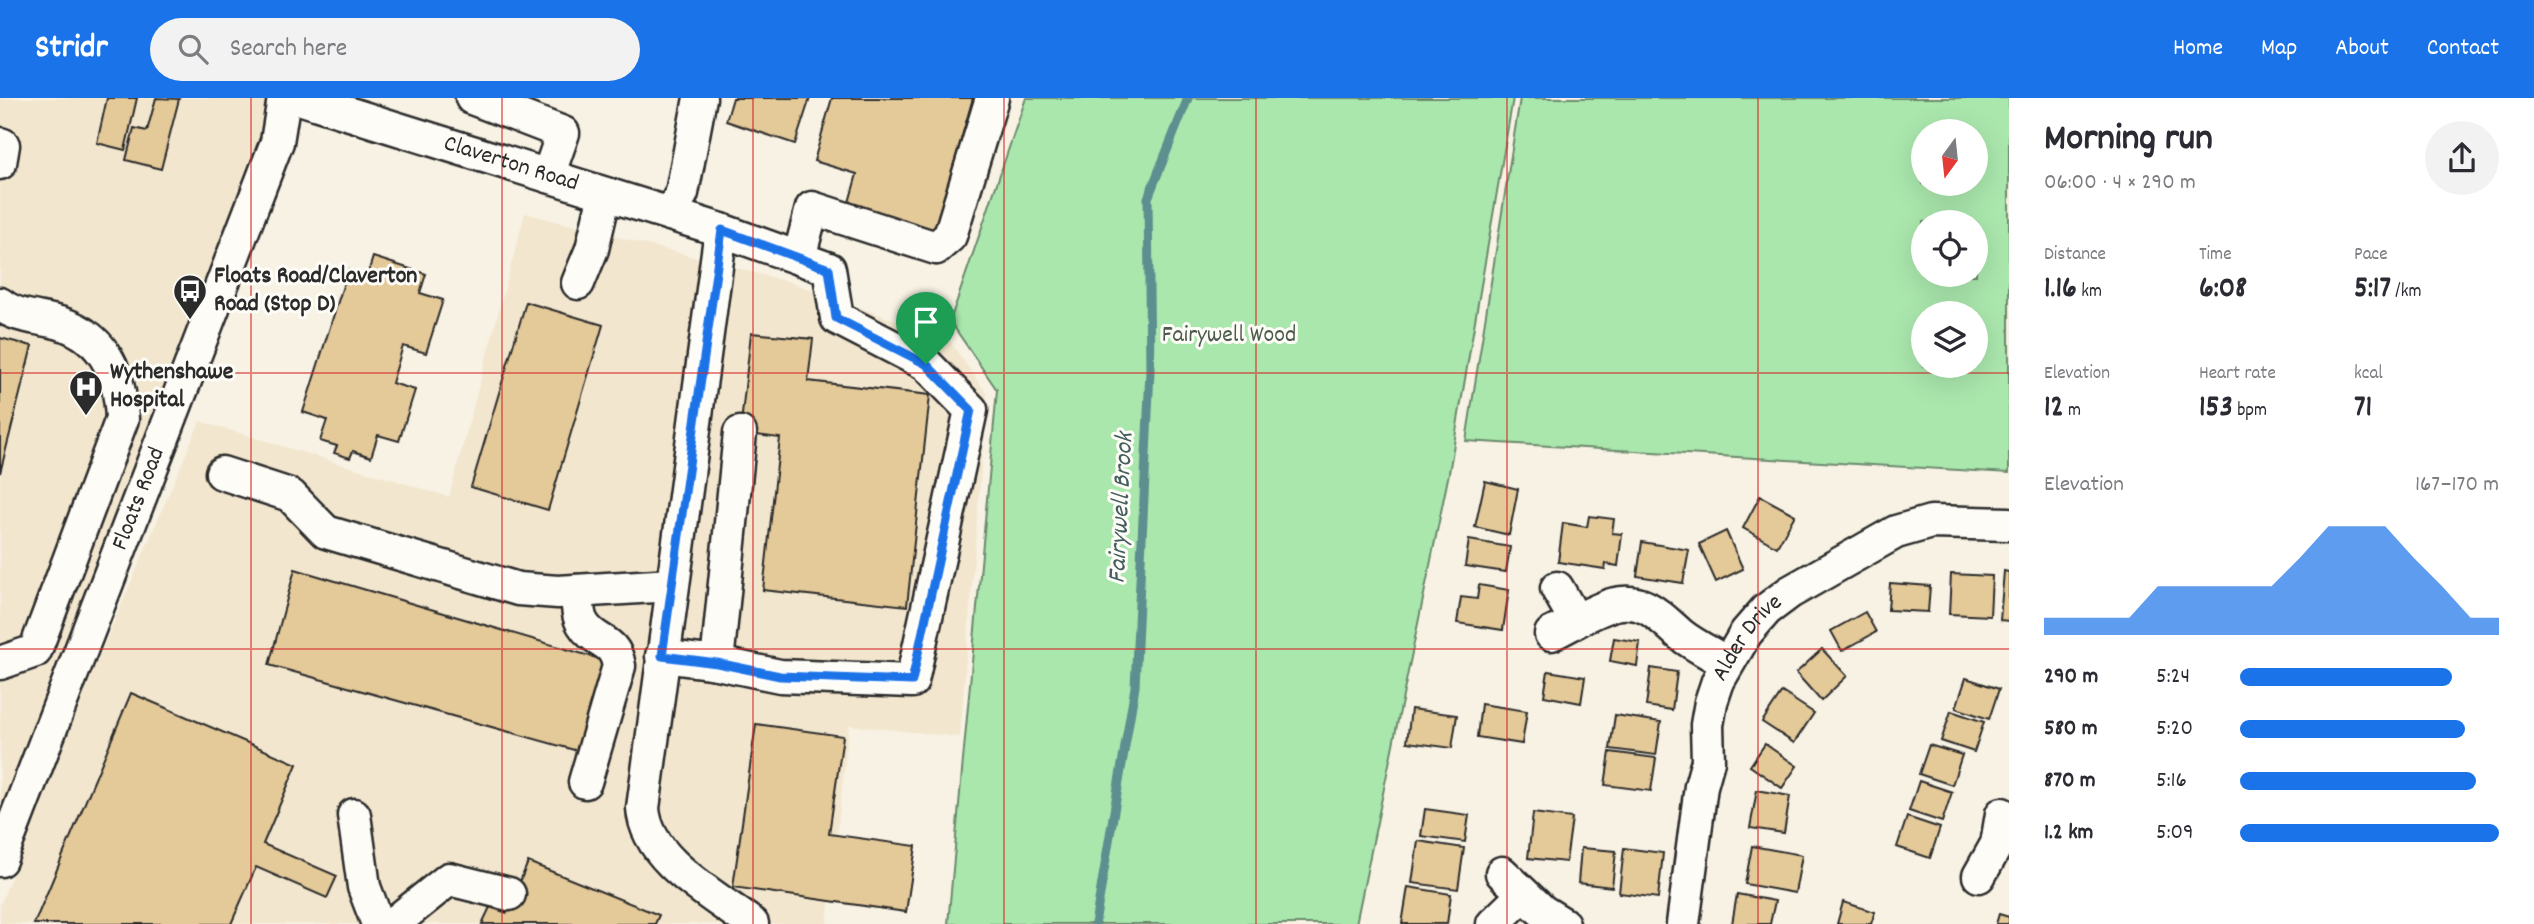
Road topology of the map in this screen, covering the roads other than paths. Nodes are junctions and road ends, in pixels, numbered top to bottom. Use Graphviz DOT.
graph roads {
  1 [pos="284,98"];
  2 [pos="299,98"];
  3 [pos="472,98"];
  4 [pos="700,98"];
  5 [pos="992,98"];
  6 [pos="0,144"];
  7 [pos="0,163"];
  8 [pos="548,176"];
  9 [pos="605,194"];
  10 [pos="670,214"];
  11 [pos="722,230"];
  12 [pos="799,258"];
  13 [pos="578,283"];
  14 [pos="3,308"];
  15 [pos="740,433"];
  16 [pos="222,472"];
  17 [pos="2009,524"];
  18 [pos="672,585"];
  19 [pos="1557,588"];
  20 [pos="568,591"];
  21 [pos="662,656"];
  22 [pos="0,663"];
  23 [pos="717,663"];
  24 [pos="1727,663"];
  25 [pos="585,782"];
  26 [pos="10,804"];
  27 [pos="354,816"];
  28 [pos="2003,835"];
  29 [pos="0,860"];
  30 [pos="1979,876"];
  31 [pos="509,894"];
  32 [pos="378,924"];
  33 [pos="393,924"];
  34 [pos="752,924"];
  35 [pos="1493,924"];
  36 [pos="1563,924"];
  37 [pos="1683,924"];
  1 -- 26 [label="street, Floats Road"];
  2 -- 8 [label="street, Claverton Road"];
  3 -- 8 [label="street"];
  4 -- 10 [label="street"];
  5 -- 12 [label="street"];
  6 -- 7 [label="street"];
  8 -- 9 [label="street, Claverton Road"];
  9 -- 10 [label="street, Claverton Road"];
  9 -- 13 [label="street"];
  10 -- 11 [label="street, Claverton Road"];
  11 -- 12 [label="street, Claverton Road"];
  11 -- 18 [label="street"];
  12 -- 23 [label="street, Claverton Road"];
  14 -- 22 [label="street"];
  15 -- 23 [label="street"];
  16 -- 20 [label="street"];
  17 -- 24 [label="street, Alder Drive"];
  18 -- 20 [label="street"];
  18 -- 21 [label="street"];
  19 -- 24 [label="street"];
  20 -- 25 [label="street"];
  21 -- 23 [label="street"];
  21 -- 34 [label="street"];
  24 -- 37 [label="street, Alder Drive"];
  26 -- 29 [label="street, Floats Road"];
  27 -- 32 [label="street"];
  28 -- 30 [label="street"];
  31 -- 33 [label="street"];
  35 -- 36 [label="street"];
}
